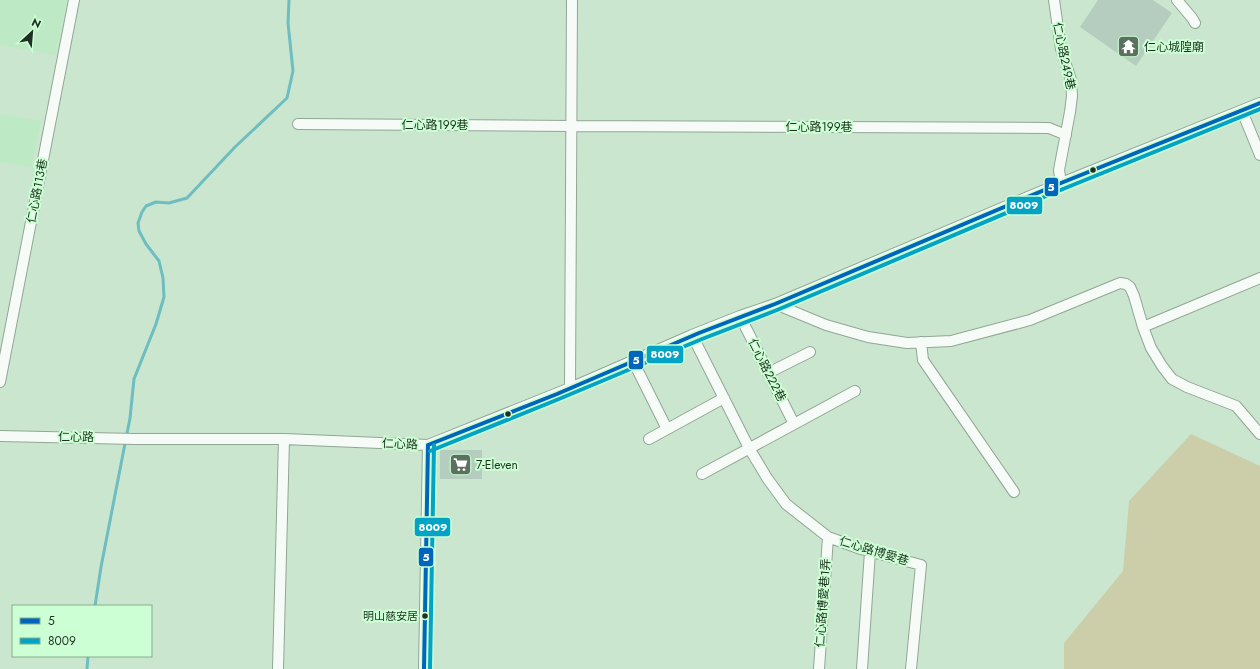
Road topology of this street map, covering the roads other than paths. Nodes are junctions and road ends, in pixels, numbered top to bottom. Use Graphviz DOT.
graph roads {
  1 [pos="74,0"];
  2 [pos="572,0"];
  3 [pos="1054,0"];
  4 [pos="1177,0"];
  5 [pos="1195,23"];
  6 [pos="1260,103"];
  7 [pos="1242,111"];
  8 [pos="298,124"];
  9 [pos="571,126"];
  10 [pos="1066,135"];
  11 [pos="1260,155"];
  12 [pos="1061,183"];
  13 [pos="1260,278"];
  14 [pos="775,304"];
  15 [pos="740,316"];
  16 [pos="1143,327"];
  17 [pos="692,335"];
  18 [pos="921,342"];
  19 [pos="810,352"];
  20 [pos="633,361"];
  21 [pos="768,374"];
  22 [pos="0,382"];
  23 [pos="570,388"];
  24 [pos="855,391"];
  25 [pos="724,398"];
  26 [pos="794,424"];
  27 [pos="667,429"];
  28 [pos="1260,434"];
  29 [pos="0,436"];
  30 [pos="284,439"];
  31 [pos="650,439"];
  32 [pos="428,445"];
  33 [pos="749,448"];
  34 [pos="702,474"];
  35 [pos="1014,492"];
  36 [pos="828,537"];
  37 [pos="870,552"];
  38 [pos="278,669"];
  39 [pos="424,669"];
  40 [pos="818,669"];
  41 [pos="862,669"];
  42 [pos="910,669"];
  1 -- 22 [label="street, 仁心路113巷"];
  2 -- 9 [label="street"];
  3 -- 10 [label="street, 仁心路249巷"];
  4 -- 5 [label="street"];
  6 -- 7 [label="street, 仁心路"];
  7 -- 11 [label="street"];
  7 -- 12 [label="street, 仁心路"];
  8 -- 9 [label="street, 仁心路199巷"];
  9 -- 10 [label="street, 仁心路199巷"];
  9 -- 23 [label="street"];
  10 -- 12 [label="street, 仁心路249巷"];
  12 -- 14 [label="street, 仁心路"];
  13 -- 16 [label="street"];
  14 -- 15 [label="street, 仁心路"];
  14 -- 18 [label="street"];
  15 -- 17 [label="street, 仁心路"];
  15 -- 21 [label="street, 仁心路222巷"];
  16 -- 18 [label="street"];
  16 -- 28 [label="street"];
  17 -- 20 [label="street, 仁心路"];
  17 -- 25 [label="street, 仁心路博愛巷"];
  18 -- 35 [label="street"];
  19 -- 21 [label="street"];
  20 -- 23 [label="street, 仁心路"];
  20 -- 27 [label="street"];
  21 -- 26 [label="street, 仁心路222巷"];
  23 -- 32 [label="street, 仁心路"];
  24 -- 26 [label="street"];
  25 -- 27 [label="street"];
  25 -- 33 [label="street, 仁心路博愛巷"];
  26 -- 33 [label="street"];
  27 -- 31 [label="street"];
  29 -- 30 [label="street, 仁心路"];
  30 -- 32 [label="street, 仁心路"];
  30 -- 38 [label="street"];
  32 -- 39 [label="street"];
  33 -- 34 [label="street"];
  33 -- 36 [label="street, 仁心路博愛巷"];
  36 -- 37 [label="street, 仁心路博愛巷"];
  36 -- 40 [label="street, 仁心路博愛巷1弄"];
  37 -- 41 [label="street"];
  37 -- 42 [label="street, 仁心路博愛巷"];
}
